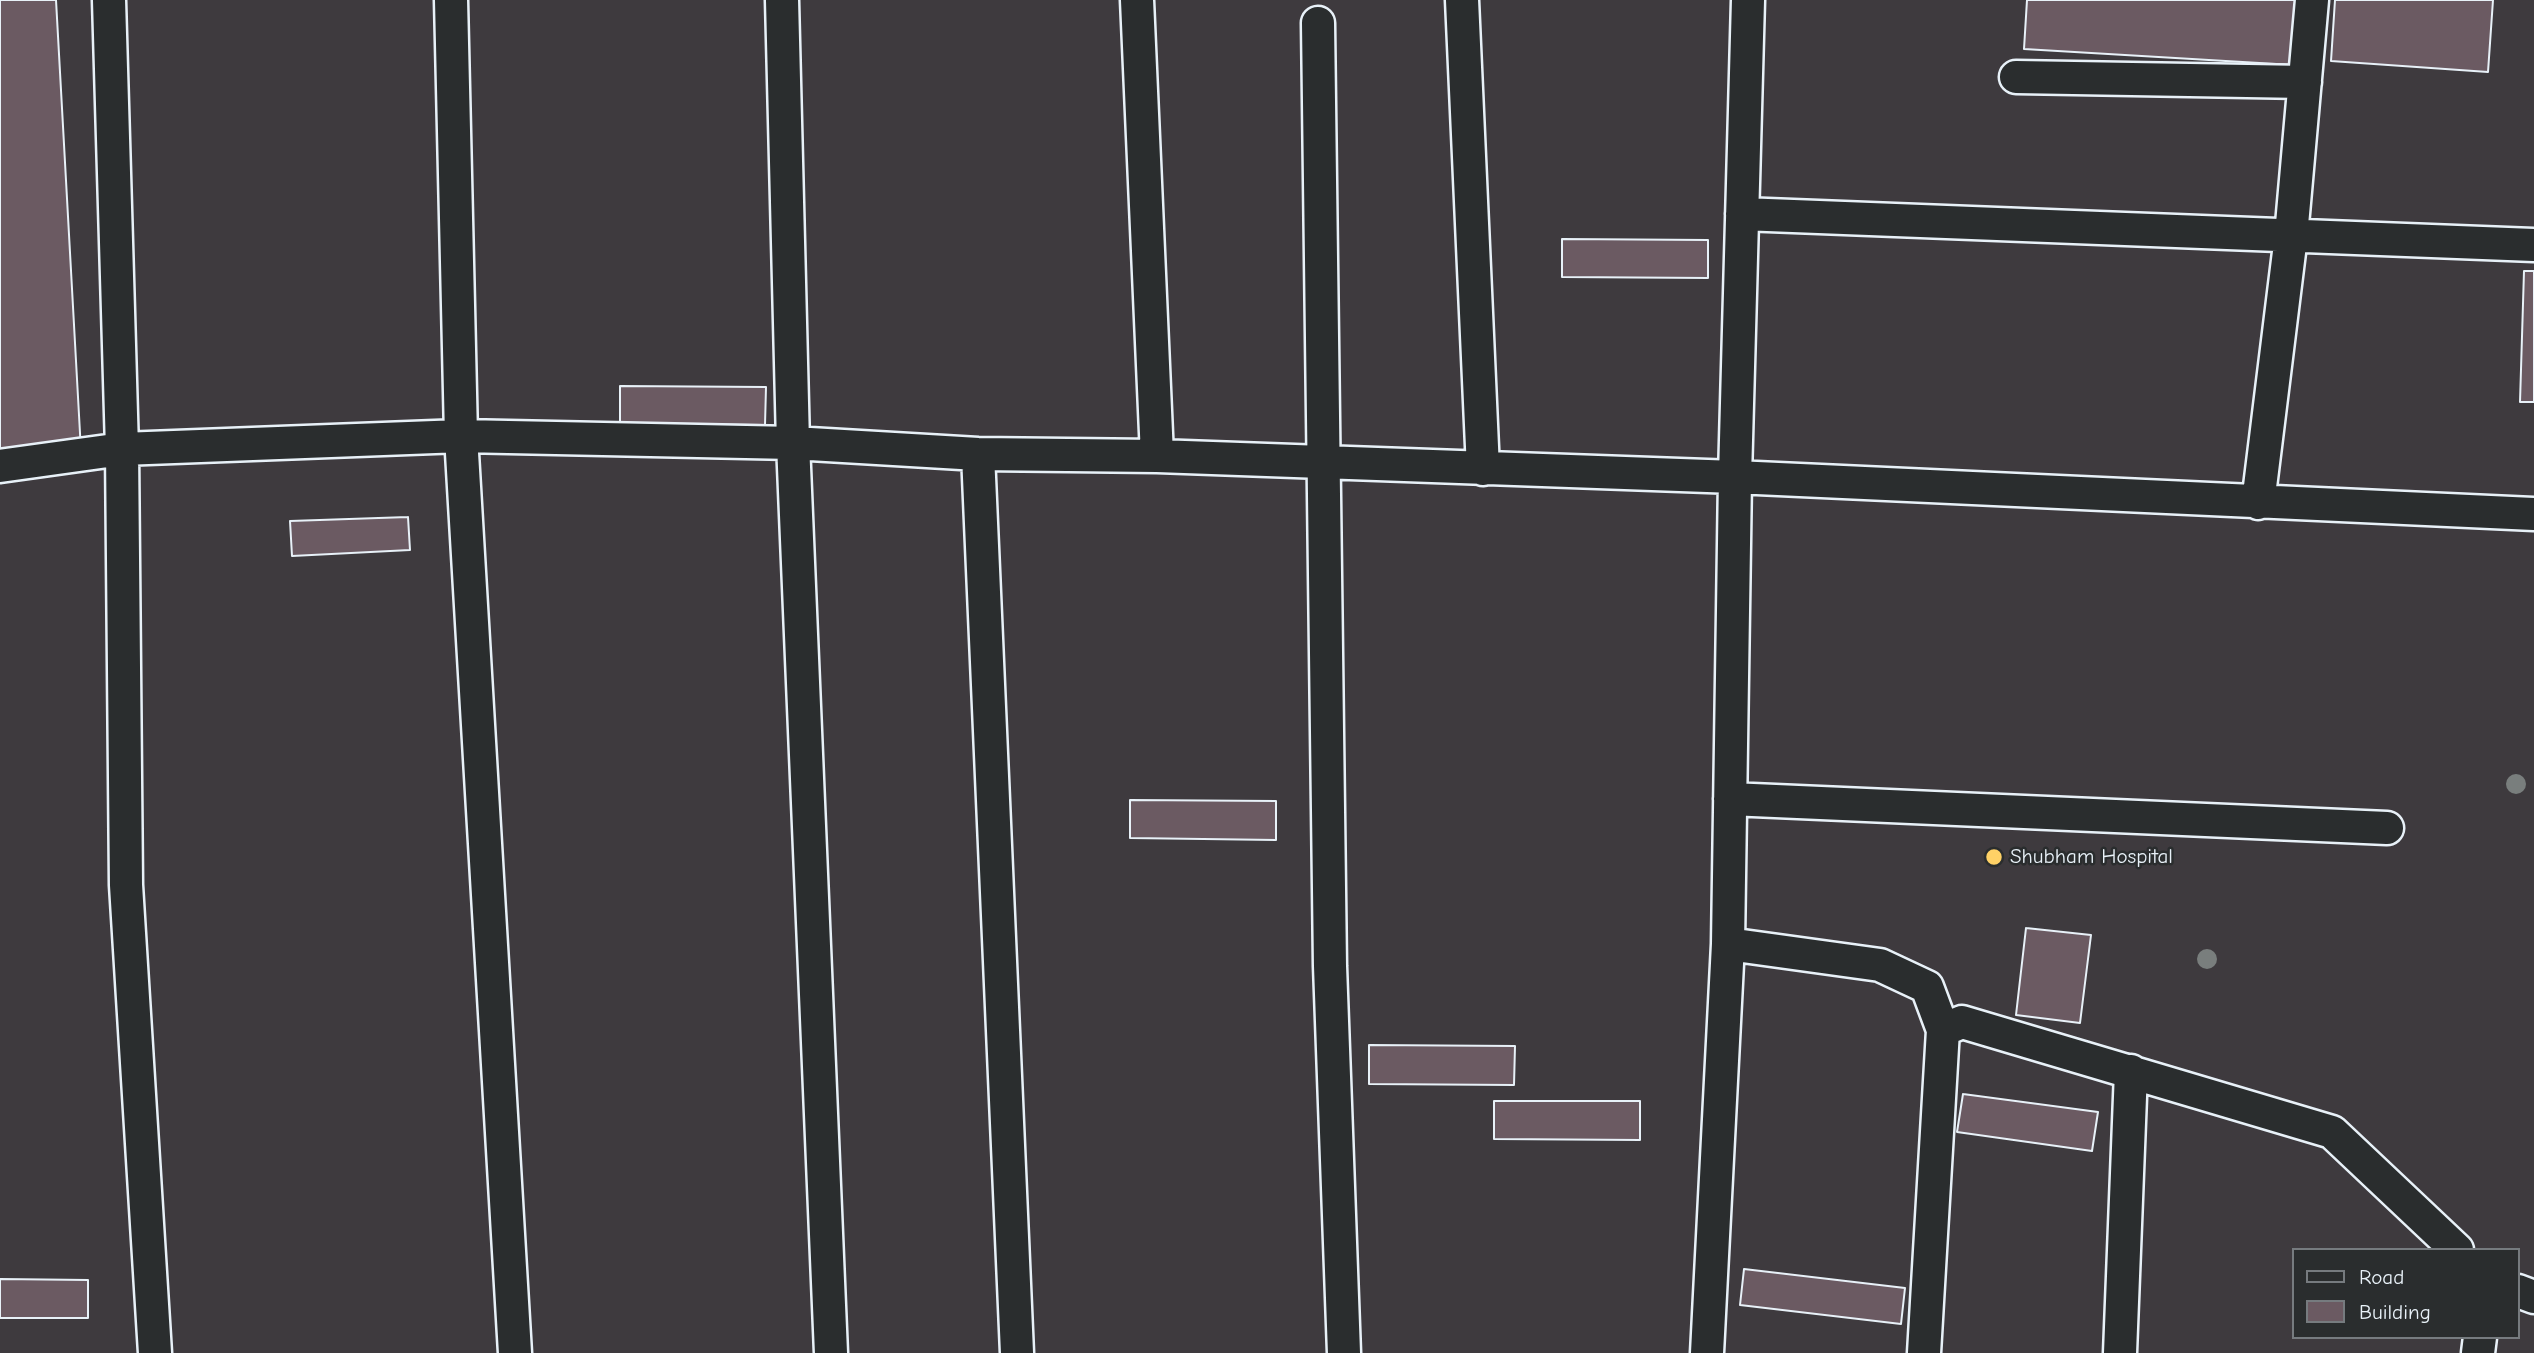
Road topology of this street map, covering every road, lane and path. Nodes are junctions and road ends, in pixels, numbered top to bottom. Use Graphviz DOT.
graph roads {
  1 [pos="109,0"];
  2 [pos="452,0"];
  3 [pos="782,0"];
  4 [pos="1137,0"];
  5 [pos="1462,0"];
  6 [pos="1748,0"];
  7 [pos="2312,0"];
  8 [pos="1318,23"];
  9 [pos="2016,77"];
  10 [pos="2305,82"];
  11 [pos="1742,214"];
  12 [pos="2291,236"];
  13 [pos="2534,245"];
  14 [pos="461,436"];
  15 [pos="793,443"];
  16 [pos="122,449"];
  17 [pos="978,454"];
  18 [pos="1157,456"];
  19 [pos="1324,463"];
  20 [pos="0,466"];
  21 [pos="1483,469"];
  22 [pos="1735,477"];
  23 [pos="2258,503"];
  24 [pos="2534,514"];
  25 [pos="1730,799"];
  26 [pos="2387,828"];
  27 [pos="1728,944"];
  28 [pos="1943,1030"];
  29 [pos="2131,1071"];
  30 [pos="2455,1248"];
  31 [pos="155,1353"];
  32 [pos="515,1353"];
  33 [pos="831,1353"];
  34 [pos="1017,1353"];
  35 [pos="1344,1353"];
  36 [pos="1707,1353"];
  37 [pos="1924,1353"];
  38 [pos="2120,1353"];
  1 -- 16 [label="street"];
  2 -- 14 [label="street"];
  3 -- 15 [label="street"];
  4 -- 18 [label="street"];
  5 -- 21 [label="street"];
  6 -- 11 [label="street"];
  7 -- 10 [label="street"];
  8 -- 19 [label="street"];
  9 -- 10 [label="street"];
  10 -- 12 [label="street"];
  11 -- 12 [label="street"];
  11 -- 22 [label="street"];
  12 -- 13 [label="street"];
  12 -- 23 [label="street"];
  14 -- 15 [label="street"];
  14 -- 16 [label="street"];
  14 -- 32 [label="street"];
  15 -- 17 [label="street"];
  15 -- 33 [label="street"];
  16 -- 20 [label="street"];
  16 -- 31 [label="street"];
  17 -- 18 [label="street"];
  17 -- 34 [label="street"];
  18 -- 19 [label="street"];
  19 -- 21 [label="street"];
  19 -- 35 [label="street"];
  21 -- 22 [label="street"];
  22 -- 23 [label="street"];
  22 -- 25 [label="street"];
  23 -- 24 [label="street"];
  25 -- 26 [label="street"];
  25 -- 27 [label="street"];
  27 -- 28 [label="street"];
  27 -- 36 [label="street"];
  28 -- 29 [label="street"];
  28 -- 37 [label="street"];
  29 -- 30 [label="street"];
  29 -- 38 [label="street"];
}
